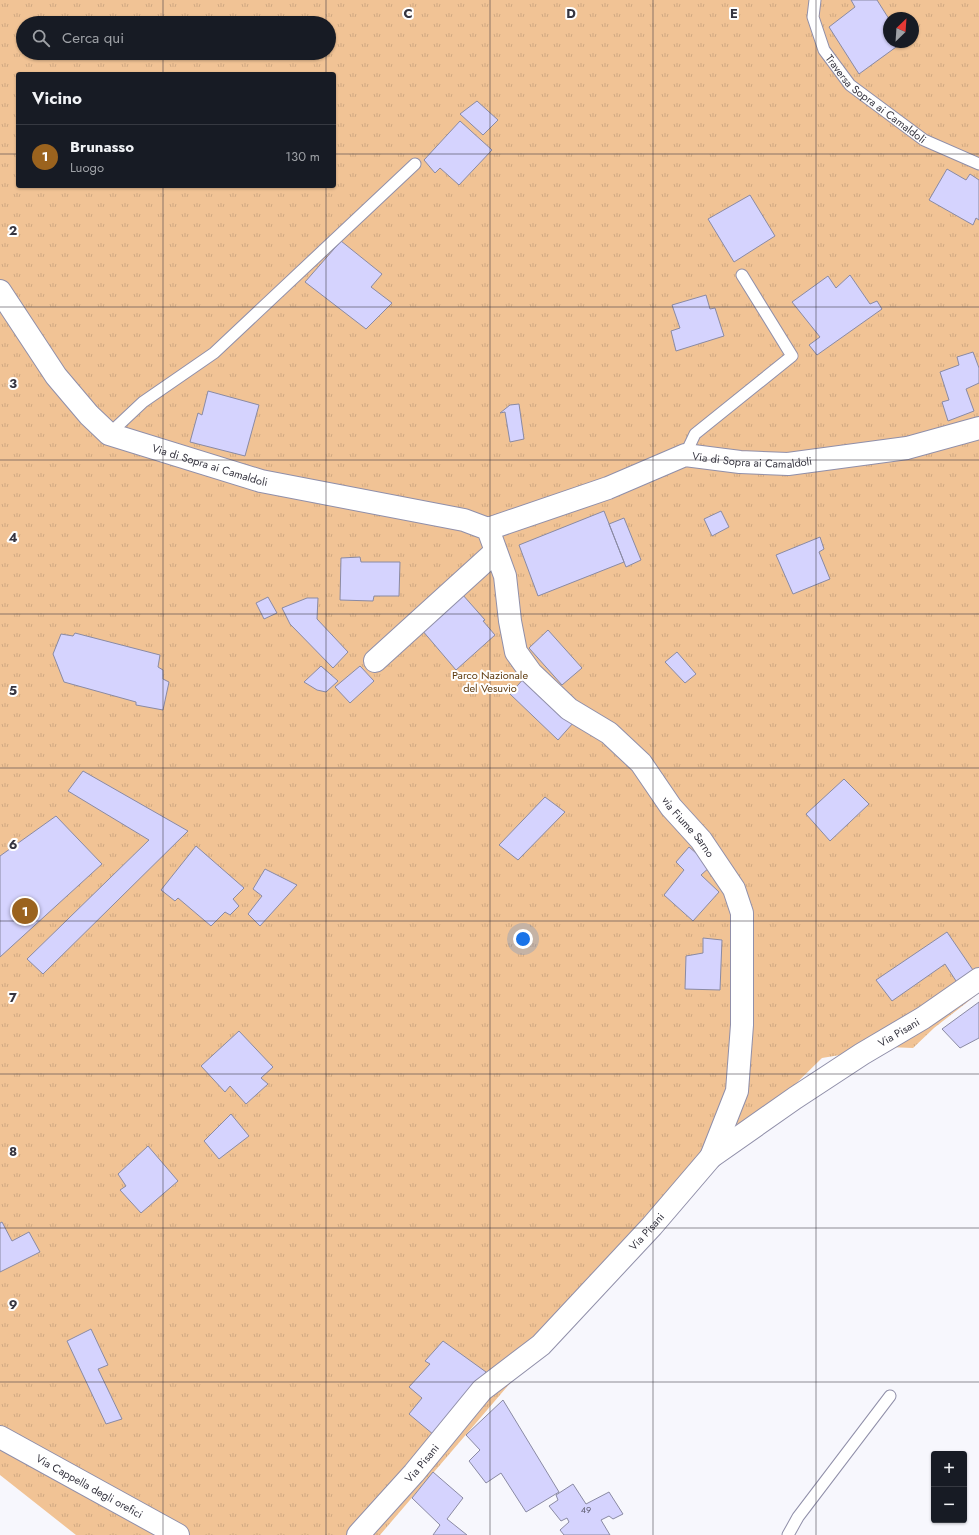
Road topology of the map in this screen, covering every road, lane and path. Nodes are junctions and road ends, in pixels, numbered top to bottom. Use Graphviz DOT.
graph roads {
  1 [pos="815,0"];
  2 [pos="415,164"];
  3 [pos="979,164"];
  4 [pos="742,276"];
  5 [pos="0,291"];
  6 [pos="979,428"];
  7 [pos="109,434"];
  8 [pos="685,455"];
  9 [pos="488,529"];
  10 [pos="495,552"];
  11 [pos="376,661"];
  12 [pos="979,979"];
  13 [pos="711,1157"];
  14 [pos="890,1396"];
  15 [pos="0,1437"];
  16 [pos="178,1535"];
  17 [pos="358,1535"];
  18 [pos="788,1535"];
  1 -- 3 [label="lane, Traversa Sopra ai Camaldoli"];
  2 -- 7 [label="lane"];
  4 -- 8 [label="lane"];
  5 -- 7 [label="street, Via di Sopra ai Camaldoli"];
  6 -- 8 [label="street, Via di Sopra ai Camaldoli"];
  7 -- 9 [label="street, Via di Sopra ai Camaldoli"];
  8 -- 9 [label="street, Via di Sopra ai Camaldoli"];
  9 -- 10 [label="street"];
  10 -- 11 [label="street"];
  10 -- 13 [label="street, via Fiume Sarno"];
  12 -- 13 [label="street, Via Pisani"];
  13 -- 17 [label="street, Via Pisani"];
  14 -- 18 [label="lane"];
  15 -- 16 [label="street, Via Cappella degli orefici"];
}
